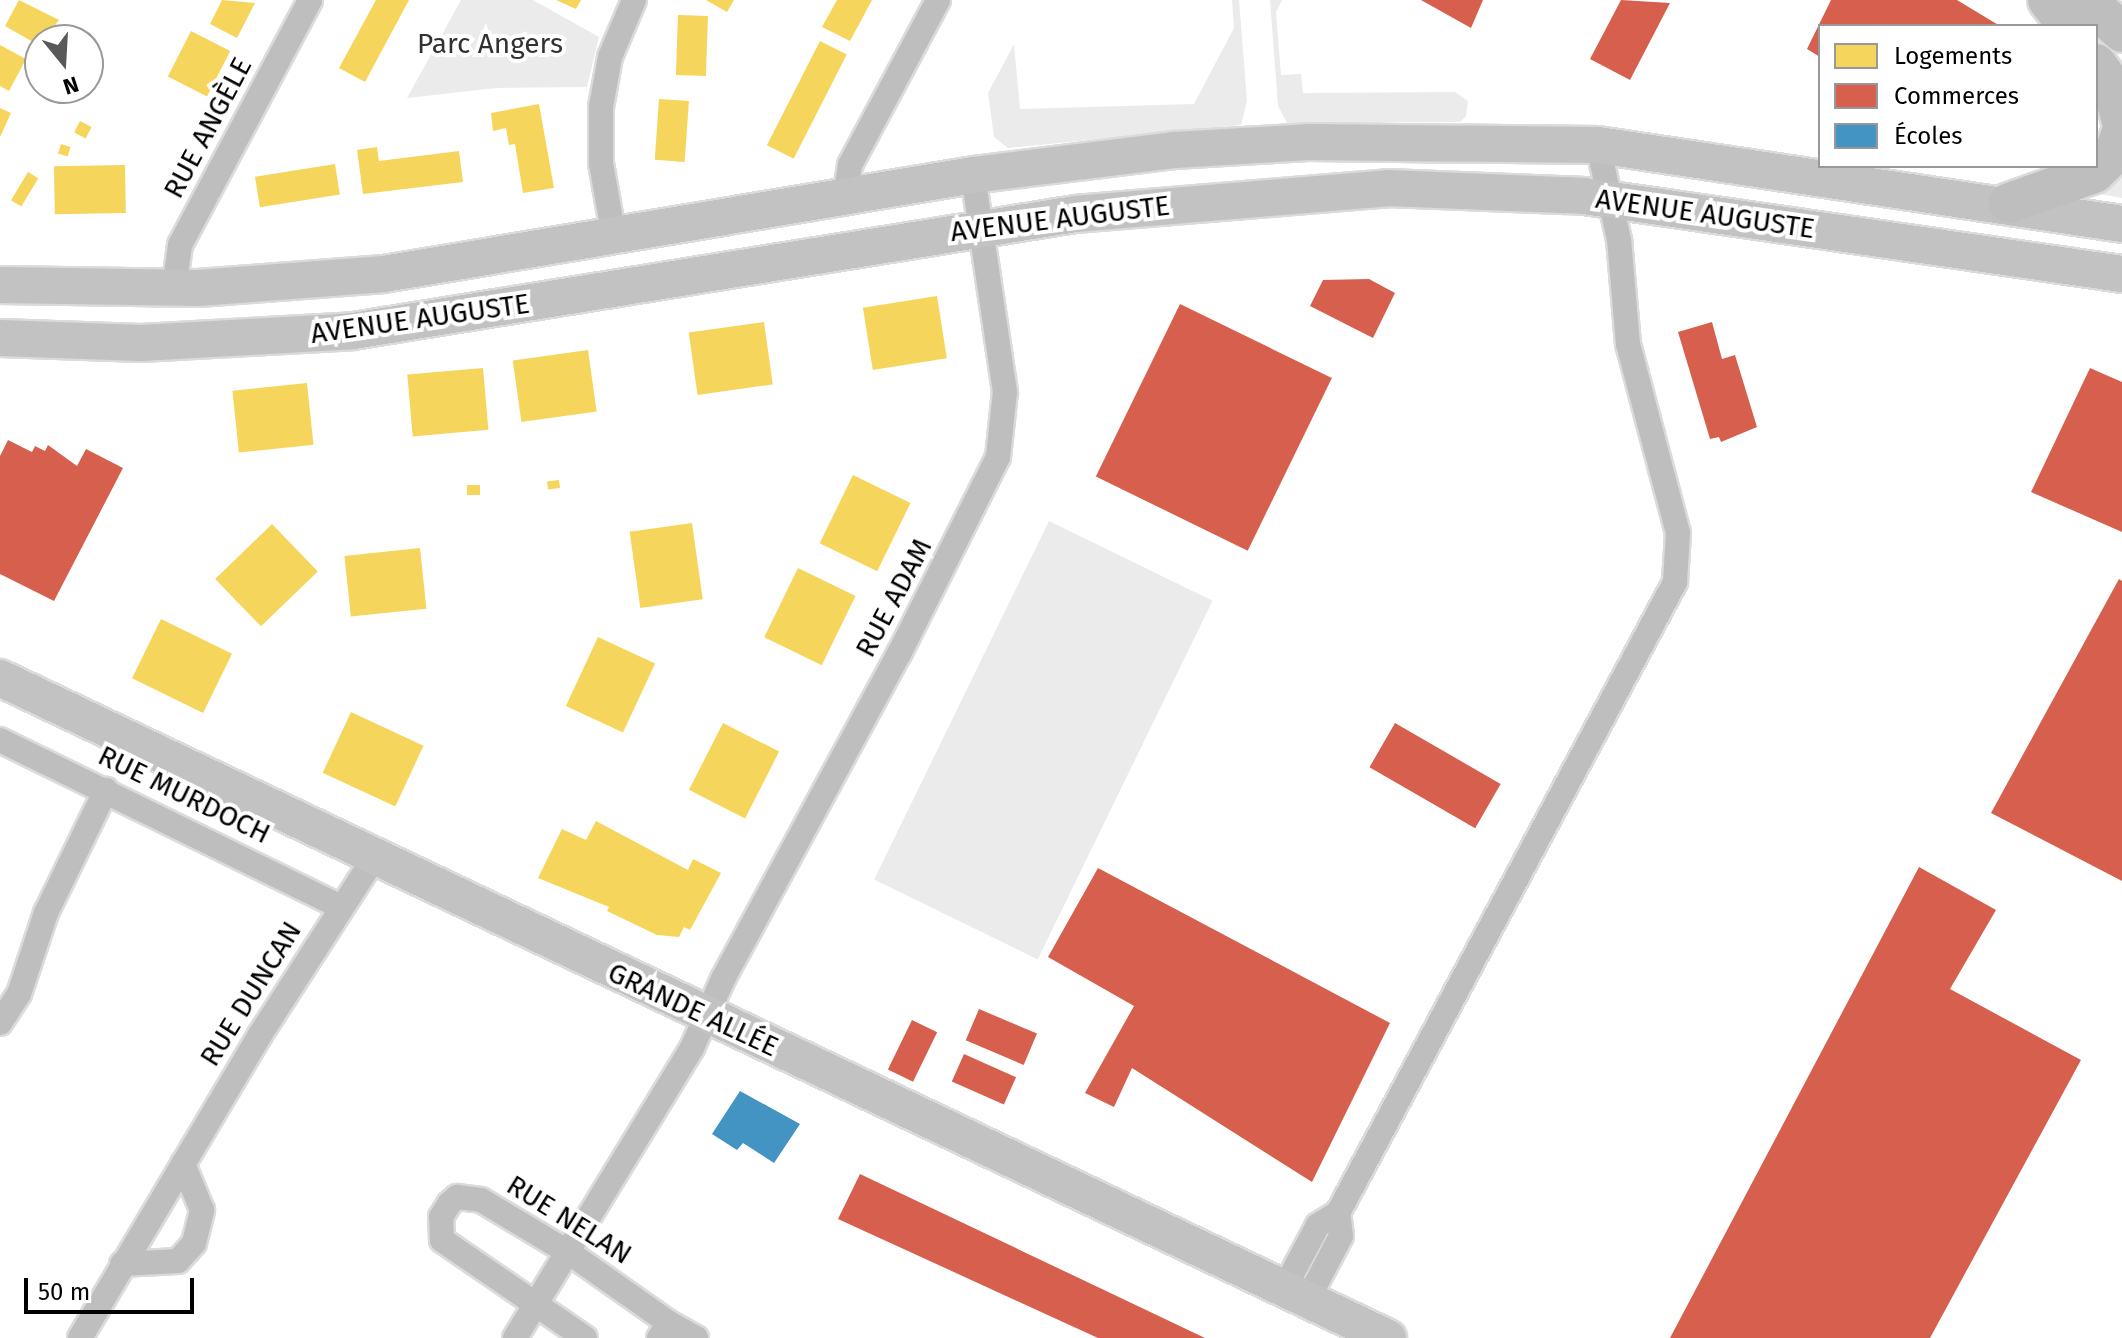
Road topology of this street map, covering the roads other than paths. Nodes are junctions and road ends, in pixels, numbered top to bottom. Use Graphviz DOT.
graph roads {
  1 [pos="310,0"];
  2 [pos="634,0"];
  3 [pos="938,0"];
  4 [pos="2048,0"];
  5 [pos="2086,0"];
  6 [pos="2066,24"];
  7 [pos="2122,32"];
  8 [pos="2098,67"];
  9 [pos="2122,120"];
  10 [pos="2122,132"];
  11 [pos="1598,145"];
  12 [pos="973,175"];
  13 [pos="845,197"];
  14 [pos="1611,200"];
  15 [pos="2009,203"];
  16 [pos="2122,224"];
  17 [pos="980,228"];
  18 [pos="614,237"];
  19 [pos="2122,274"];
  20 [pos="0,285"];
  21 [pos="174,289"];
  22 [pos="0,338"];
  23 [pos="0,678"];
  24 [pos="0,740"];
  25 [pos="106,790"];
  26 [pos="374,858"];
  27 [pos="341,907"];
  28 [pos="707,1017"];
  29 [pos="0,1023"];
  30 [pos="183,1164"];
  31 [pos="571,1254"];
  32 [pos="122,1264"];
  33 [pos="1296,1294"];
  34 [pos="536,1303"];
  35 [pos="664,1330"];
  36 [pos="80,1338"];
  37 [pos="515,1338"];
  38 [pos="585,1338"];
  39 [pos="696,1338"];
  40 [pos="1388,1338"];
  1 -- 21 [label="street, RUE ANGÈLE"];
  2 -- 18 [label="street"];
  3 -- 13 [label="street"];
  4 -- 6 [label="main road"];
  5 -- 7 [label="main road"];
  8 -- 9 [label="main road"];
  10 -- 15 [label="main road"];
  11 -- 12 [label="main road, AVENUE AUGUSTE"];
  11 -- 14 [label="street"];
  11 -- 15 [label="main road, AVENUE AUGUSTE"];
  12 -- 13 [label="main road, AVENUE AUGUSTE"];
  12 -- 17 [label="street, RUE ADAM"];
  13 -- 18 [label="main road, AVENUE AUGUSTE"];
  14 -- 17 [label="main road, AVENUE AUGUSTE"];
  14 -- 19 [label="main road, AVENUE AUGUSTE"];
  14 -- 33 [label="street"];
  15 -- 16 [label="main road, AVENUE AUGUSTE"];
  17 -- 22 [label="main road, AVENUE AUGUSTE"];
  17 -- 28 [label="street, RUE ADAM"];
  18 -- 21 [label="main road, AVENUE AUGUSTE"];
  20 -- 21 [label="main road, AVENUE AUGUSTE"];
  23 -- 26 [label="main road, GRANDE ALLÉE"];
  24 -- 25 [label="street, RUE MURDOCH"];
  25 -- 27 [label="street, RUE MURDOCH"];
  25 -- 29 [label="street"];
  26 -- 27 [label="street, RUE DUNCAN"];
  26 -- 28 [label="main road, GRANDE ALLÉE"];
  27 -- 30 [label="street, RUE DUNCAN"];
  28 -- 31 [label="street, RUE ADAM"];
  28 -- 33 [label="main road, GRANDE ALLÉE"];
  30 -- 32 [label="street, RUE DUNCAN"];
  30 -- 32 [label="street"];
  31 -- 34 [label="street, RUE ADAM"];
  31 -- 34 [label="street, RUE NELAN"];
  31 -- 35 [label="street, RUE NELAN"];
  32 -- 36 [label="street, RUE DUNCAN"];
  33 -- 40 [label="main road, GRANDE ALLÉE"];
  34 -- 37 [label="street, RUE ADAM"];
  34 -- 38 [label="street, RUE NELAN"];
  35 -- 39 [label="street, RUE NELAN"];
}
